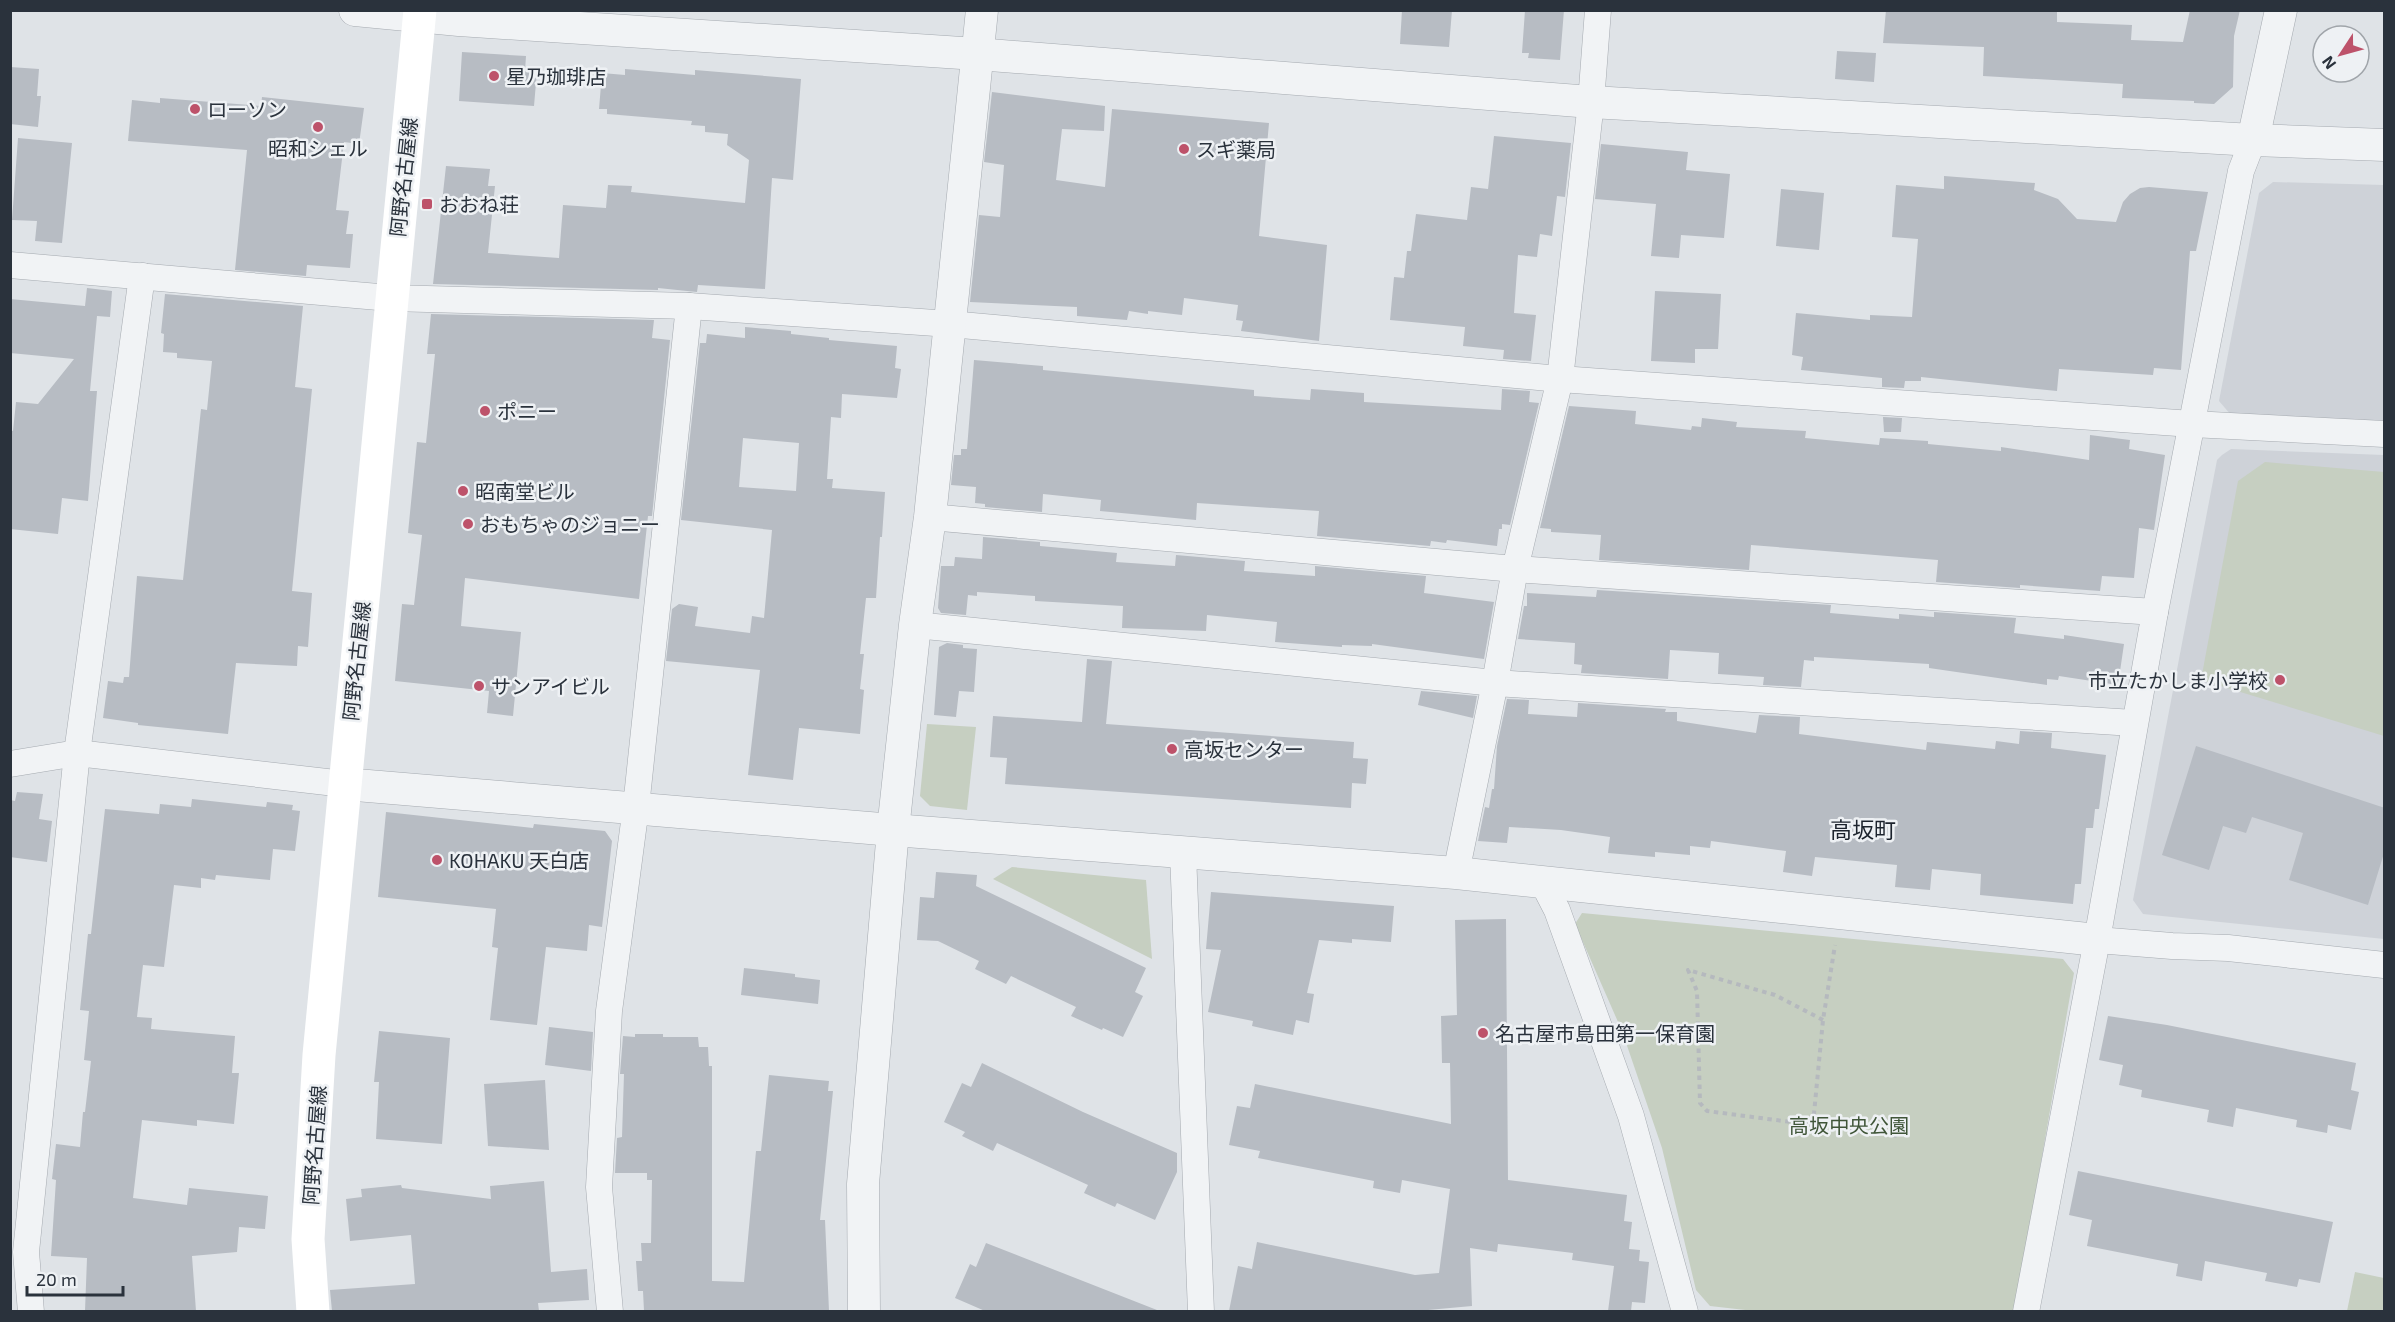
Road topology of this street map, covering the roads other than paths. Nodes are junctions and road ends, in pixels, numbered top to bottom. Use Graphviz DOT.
graph roads {
  1 [pos="355,10"];
  2 [pos="982,10"];
  3 [pos="1598,10"];
  4 [pos="2281,10"];
  5 [pos="419,13"];
  6 [pos="977,54"];
  7 [pos="1591,102"];
  8 [pos="2253,140"];
  9 [pos="2385,145"];
  10 [pos="10,265"];
  11 [pos="142,276"];
  12 [pos="390,298"];
  13 [pos="689,306"];
  14 [pos="950,324"];
  15 [pos="1560,378"];
  16 [pos="2192,424"];
  17 [pos="2385,434"];
  18 [pos="930,517"];
  19 [pos="1515,569"];
  20 [pos="2155,612"];
  21 [pos="915,625"];
  22 [pos="1495,683"];
  23 [pos="2134,723"];
  24 [pos="77,753"];
  25 [pos="10,764"];
  26 [pos="344,784"];
  27 [pos="636,807"];
  28 [pos="893,830"];
  29 [pos="1183,853"];
  30 [pos="1456,873"];
  31 [pos="1542,881"];
  32 [pos="2097,940"];
  33 [pos="2385,965"];
  34 [pos="31,1311"];
  35 [pos="313,1311"];
  36 [pos="610,1311"];
  37 [pos="864,1311"];
  38 [pos="1201,1311"];
  39 [pos="1685,1311"];
  40 [pos="2026,1311"];
  1 -- 5 [label="street"];
  2 -- 6 [label="street"];
  3 -- 7 [label="street"];
  4 -- 8 [label="street"];
  5 -- 6 [label="street"];
  5 -- 12 [label="main road, 阿野名古屋線"];
  6 -- 7 [label="street"];
  6 -- 14 [label="street"];
  7 -- 8 [label="street"];
  7 -- 15 [label="street"];
  8 -- 9 [label="street"];
  8 -- 16 [label="street"];
  10 -- 11 [label="street"];
  11 -- 12 [label="street"];
  11 -- 24 [label="street"];
  12 -- 13 [label="street"];
  12 -- 26 [label="main road, 阿野名古屋線"];
  13 -- 14 [label="street"];
  13 -- 27 [label="street"];
  14 -- 15 [label="street"];
  14 -- 18 [label="street"];
  15 -- 16 [label="street"];
  15 -- 19 [label="street"];
  16 -- 17 [label="street"];
  16 -- 20 [label="street"];
  18 -- 19 [label="street"];
  18 -- 21 [label="street"];
  19 -- 20 [label="street"];
  19 -- 22 [label="street"];
  20 -- 23 [label="street"];
  21 -- 22 [label="street"];
  21 -- 28 [label="street"];
  22 -- 23 [label="street"];
  22 -- 30 [label="street"];
  23 -- 32 [label="street"];
  24 -- 25 [label="street"];
  24 -- 26 [label="street"];
  24 -- 34 [label="street"];
  26 -- 27 [label="street"];
  26 -- 35 [label="main road, 阿野名古屋線"];
  27 -- 28 [label="street"];
  27 -- 36 [label="street"];
  28 -- 29 [label="street"];
  28 -- 37 [label="street"];
  29 -- 30 [label="street"];
  29 -- 38 [label="street"];
  30 -- 31 [label="street"];
  31 -- 32 [label="street"];
  31 -- 39 [label="street"];
  32 -- 33 [label="street"];
  32 -- 40 [label="street"];
}
